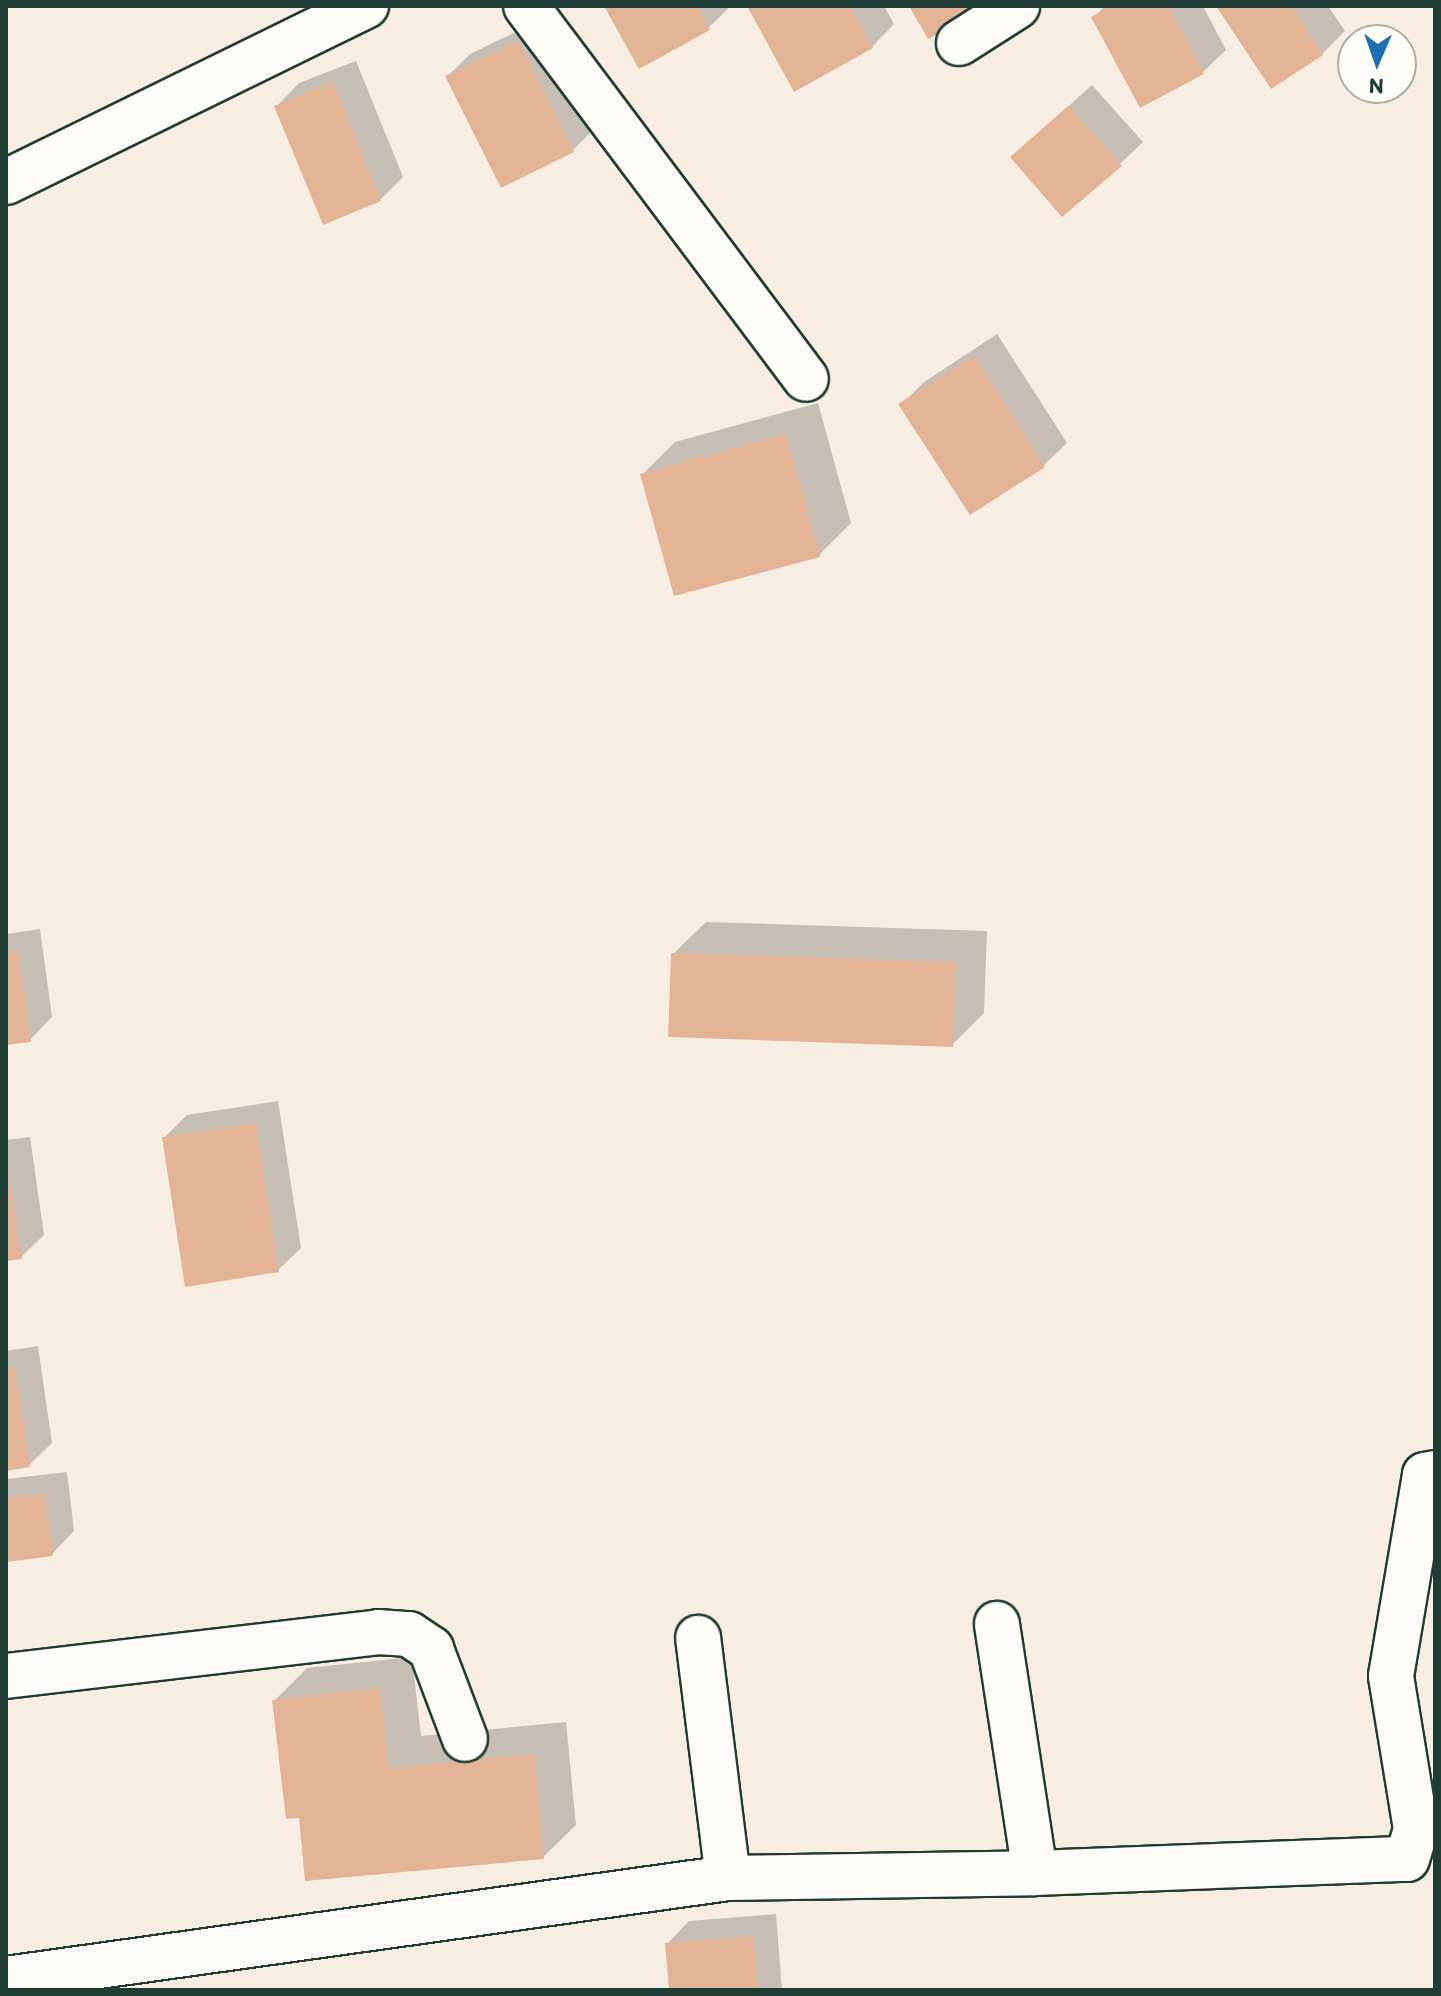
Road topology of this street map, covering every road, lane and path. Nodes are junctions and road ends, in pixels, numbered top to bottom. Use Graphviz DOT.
graph roads {
  1 [pos="366,6"];
  2 [pos="526,6"];
  3 [pos="1017,6"];
  4 [pos="959,43"];
  5 [pos="6,182"];
  6 [pos="806,379"];
  7 [pos="1435,1473"];
  8 [pos="997,1624"];
  9 [pos="698,1638"];
  10 [pos="6,1676"];
  11 [pos="465,1739"];
  12 [pos="1035,1873"];
  13 [pos="728,1878"];
  14 [pos="6,1979"];
  1 -- 5 [label="street"];
  2 -- 6 [label="street"];
  3 -- 4 [label="street"];
  7 -- 12 [label="street"];
  8 -- 12 [label="street"];
  9 -- 13 [label="street"];
  10 -- 11 [label="street"];
  12 -- 13 [label="street"];
  13 -- 14 [label="street"];
}
